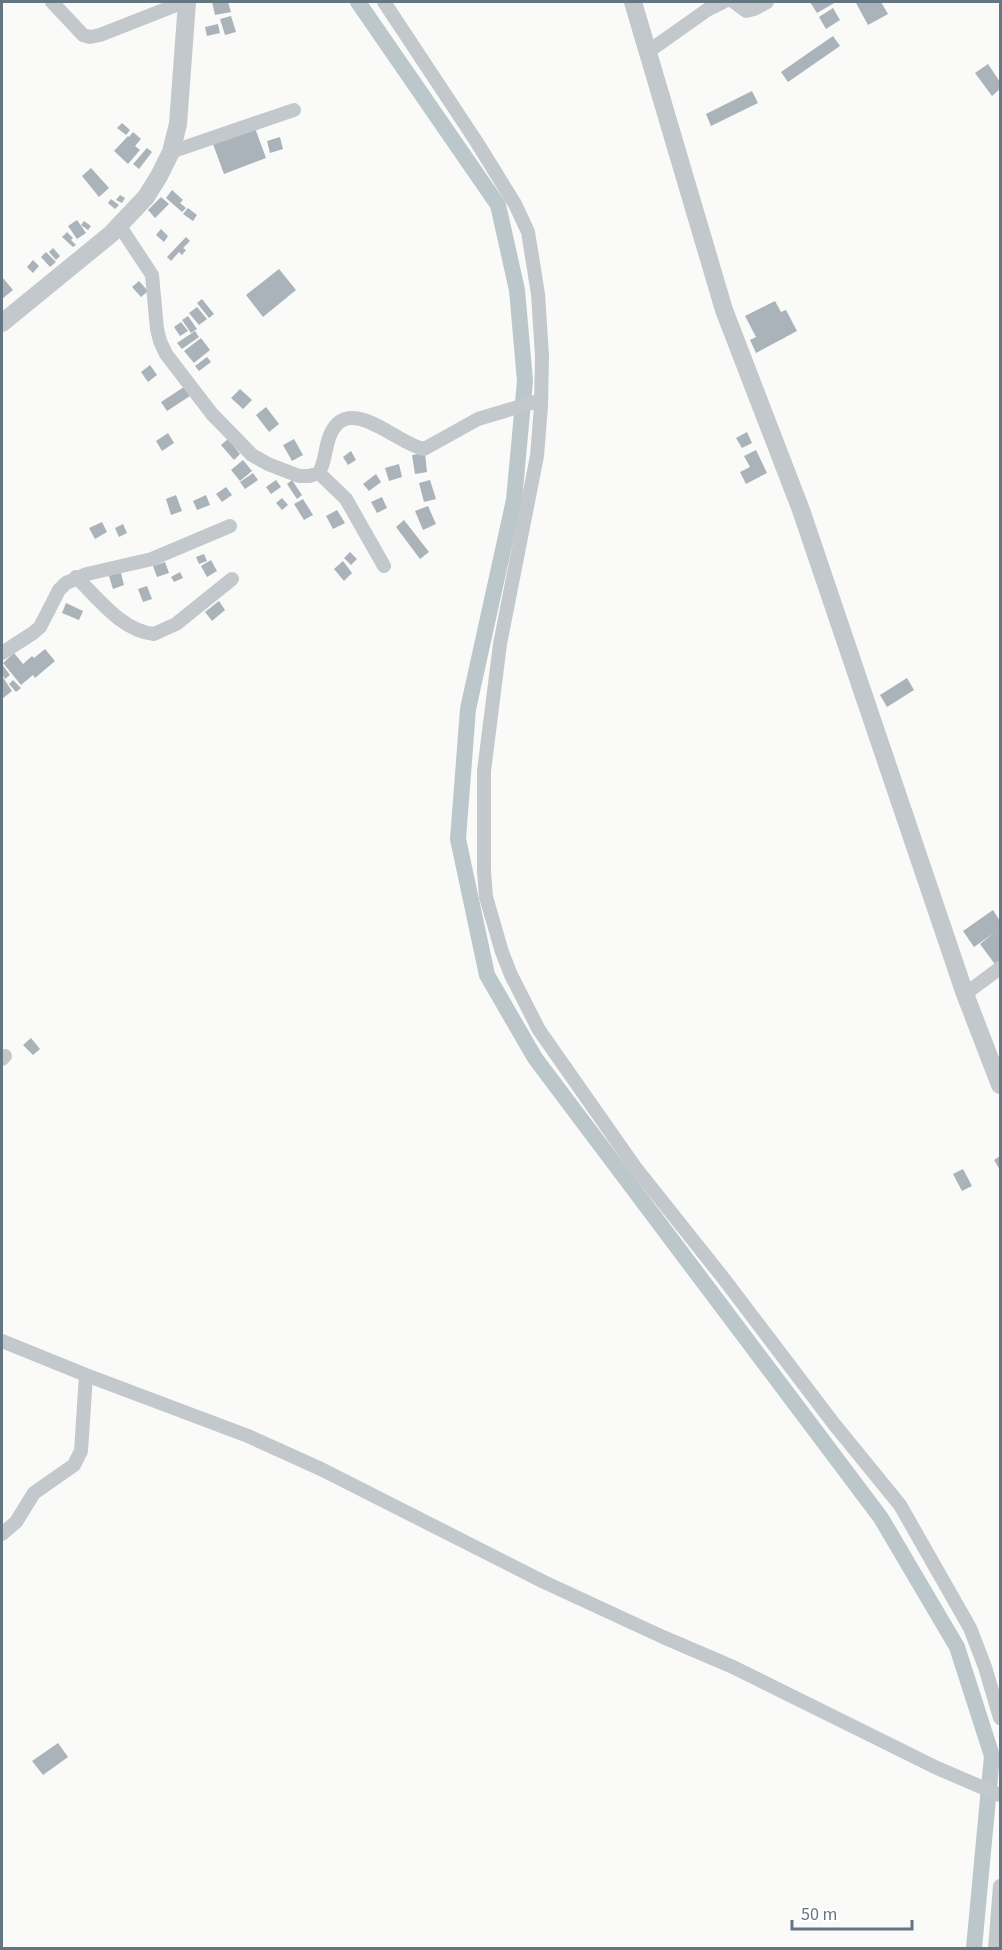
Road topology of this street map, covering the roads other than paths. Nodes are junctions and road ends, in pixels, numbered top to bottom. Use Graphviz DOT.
graph roads {
  1 [pos="52,2"];
  2 [pos="186,2"];
  3 [pos="384,2"];
  4 [pos="633,2"];
  5 [pos="723,2"];
  6 [pos="734,2"];
  7 [pos="767,2"];
  8 [pos="648,51"];
  9 [pos="294,110"];
  10 [pos="171,152"];
  11 [pos="119,225"];
  12 [pos="2,324"];
  13 [pos="538,402"];
  14 [pos="319,473"];
  15 [pos="230,526"];
  16 [pos="384,566"];
  17 [pos="76,577"];
  18 [pos="232,579"];
  19 [pos="2,653"];
  20 [pos="1000,968"];
  21 [pos="965,994"];
  22 [pos="1000,1085"];
  23 [pos="2,1341"];
  24 [pos="86,1375"];
  25 [pos="2,1534"];
  26 [pos="1000,1718"];
  27 [pos="1000,1794"];
  28 [pos="1000,1886"];
  29 [pos="995,1948"];
  1 -- 2 [label="street"];
  2 -- 10 [label="street"];
  3 -- 13 [label="street"];
  4 -- 8 [label="street"];
  5 -- 8 [label="street"];
  6 -- 7 [label="street"];
  8 -- 21 [label="street"];
  9 -- 10 [label="street"];
  10 -- 11 [label="street"];
  11 -- 12 [label="street"];
  11 -- 14 [label="street"];
  13 -- 14 [label="street"];
  13 -- 26 [label="street"];
  14 -- 16 [label="street"];
  15 -- 17 [label="street"];
  17 -- 18 [label="street"];
  17 -- 19 [label="street"];
  20 -- 21 [label="street"];
  21 -- 22 [label="street"];
  23 -- 24 [label="street"];
  24 -- 25 [label="street"];
  24 -- 27 [label="street"];
  28 -- 29 [label="street"];
}
